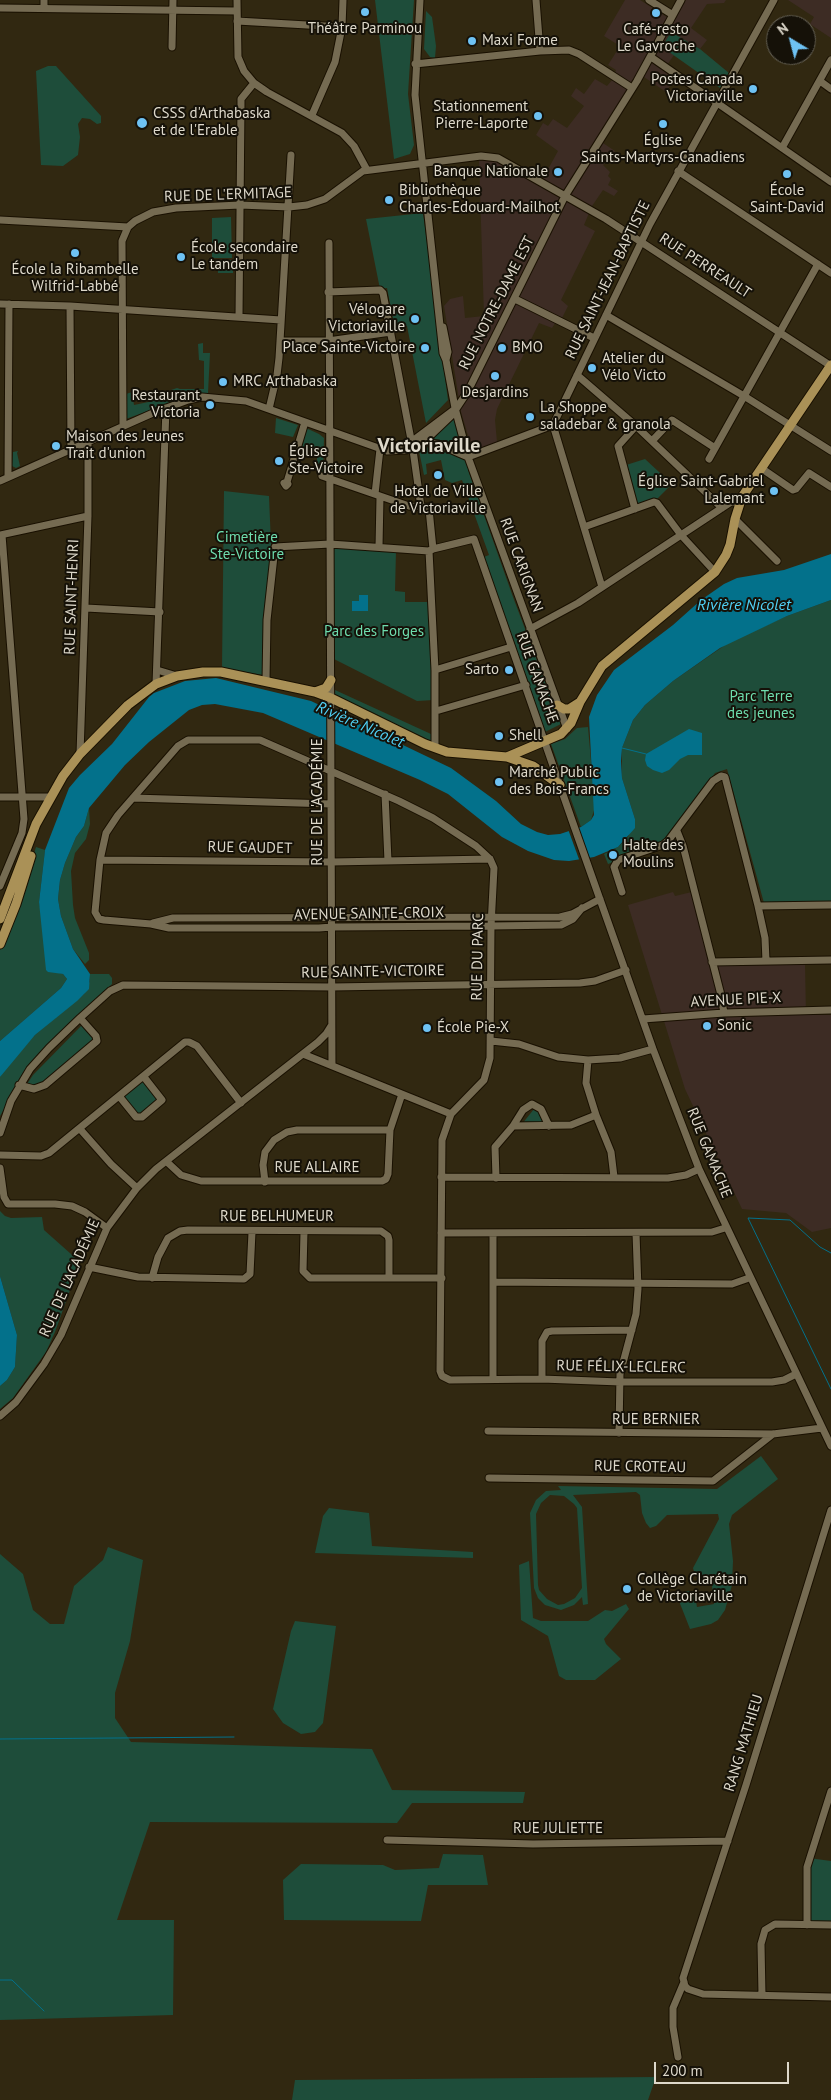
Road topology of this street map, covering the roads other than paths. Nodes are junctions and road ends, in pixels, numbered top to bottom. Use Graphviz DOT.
graph roads {
  1 [pos="173,0"];
  2 [pos="237,0"];
  3 [pos="343,0"];
  4 [pos="536,0"];
  5 [pos="649,0"];
  6 [pos="681,0"];
  7 [pos="774,0"];
  8 [pos="419,2"];
  9 [pos="44,4"];
  10 [pos="0,8"];
  11 [pos="172,10"];
  12 [pos="237,11"];
  13 [pos="673,15"];
  14 [pos="237,21"];
  15 [pos="342,27"];
  16 [pos="172,46"];
  17 [pos="540,51"];
  18 [pos="651,57"];
  19 [pos="831,60"];
  20 [pos="416,64"];
  21 [pos="820,81"];
  22 [pos="254,84"];
  23 [pos="632,88"];
  24 [pos="831,89"];
  25 [pos="717,102"];
  26 [pos="312,115"];
  27 [pos="782,148"];
  28 [pos="291,155"];
  29 [pos="421,163"];
  30 [pos="367,170"];
  31 [pos="678,171"];
  32 [pos="831,182"];
  33 [pos="565,196"];
  34 [pos="240,205"];
  35 [pos="289,207"];
  36 [pos="0,220"];
  37 [pos="128,227"];
  38 [pos="641,241"];
  39 [pos="329,243"];
  40 [pos="818,264"];
  41 [pos="831,273"];
  42 [pos="328,292"];
  43 [pos="515,299"];
  44 [pos="0,304"];
  45 [pos="9,304"];
  46 [pos="70,306"];
  47 [pos="122,310"];
  48 [pos="606,315"];
  49 [pos="239,317"];
  50 [pos="281,320"];
  51 [pos="781,331"];
  52 [pos="391,332"];
  53 [pos="594,338"];
  54 [pos="280,341"];
  55 [pos="328,341"];
  56 [pos="831,366"];
  57 [pos="577,375"];
  58 [pos="744,396"];
  59 [pos="166,408"];
  60 [pos="455,408"];
  61 [pos="269,409"];
  62 [pos="305,422"];
  63 [pos="553,425"];
  64 [pos="790,425"];
  65 [pos="123,426"];
  66 [pos="636,426"];
  67 [pos="329,431"];
  68 [pos="342,435"];
  69 [pos="88,441"];
  70 [pos="652,441"];
  71 [pos="421,442"];
  72 [pos="412,445"];
  73 [pos="329,447"];
  74 [pos="715,448"];
  75 [pos="71,449"];
  76 [pos="380,449"];
  77 [pos="831,451"];
  78 [pos="468,457"];
  79 [pos="709,460"];
  80 [pos="761,468"];
  81 [pos="322,476"];
  82 [pos="8,477"];
  83 [pos="329,478"];
  84 [pos="0,481"];
  85 [pos="286,482"];
  86 [pos="831,487"];
  87 [pos="378,495"];
  88 [pos="740,502"];
  89 [pos="424,507"];
  90 [pos="722,508"];
  91 [pos="635,509"];
  92 [pos="88,516"];
  93 [pos="735,519"];
  94 [pos="584,527"];
  95 [pos="1,535"];
  96 [pos="681,535"];
  97 [pos="330,544"];
  98 [pos="379,546"];
  99 [pos="431,550"];
  100 [pos="777,561"];
  101 [pos="715,572"];
  102 [pos="602,588"];
  103 [pos="86,608"];
  104 [pos="160,612"];
  105 [pos="530,628"];
  106 [pos="511,647"];
  107 [pos="157,670"];
  108 [pos="435,670"];
  109 [pos="177,676"];
  110 [pos="331,680"];
  111 [pos="266,681"];
  112 [pos="156,684"];
  113 [pos="526,685"];
  114 [pos="315,692"];
  115 [pos="331,698"];
  116 [pos="580,702"];
  117 [pos="557,705"];
  118 [pos="436,711"];
  119 [pos="567,729"];
  120 [pos="545,742"];
  121 [pos="435,748"];
  122 [pos="80,754"];
  123 [pos="507,757"];
  124 [pos="331,772"];
  125 [pos="560,785"];
  126 [pos="385,794"];
  127 [pos="23,796"];
  128 [pos="0,797"];
  129 [pos="50,797"];
  130 [pos="133,798"];
  131 [pos="332,804"];
  132 [pos="45,808"];
  133 [pos="676,831"];
  134 [pos="490,859"];
  135 [pos="100,860"];
  136 [pos="388,861"];
  137 [pos="332,862"];
  138 [pos="0,886"];
  139 [pos="622,892"];
  140 [pos="600,899"];
  141 [pos="831,905"];
  142 [pos="758,906"];
  143 [pos="582,908"];
  144 [pos="491,916"];
  145 [pos="244,917"];
  146 [pos="332,917"];
  147 [pos="0,919"];
  148 [pos="151,924"];
  149 [pos="491,926"];
  150 [pos="244,928"];
  151 [pos="332,928"];
  152 [pos="0,944"];
  153 [pos="831,960"];
  154 [pos="766,961"];
  155 [pos="712,962"];
  156 [pos="626,970"];
  157 [pos="490,984"];
  158 [pos="332,987"];
  159 [pos="831,1010"];
  160 [pos="724,1013"];
  161 [pos="80,1018"];
  162 [pos="643,1019"];
  163 [pos="332,1024"];
  164 [pos="491,1041"];
  165 [pos="653,1049"];
  166 [pos="303,1054"];
  167 [pos="588,1060"];
  168 [pos="332,1066"];
  169 [pos="144,1076"];
  170 [pos="19,1085"];
  171 [pos="402,1094"];
  172 [pos="119,1096"];
  173 [pos="241,1103"];
  174 [pos="452,1114"];
  175 [pos="596,1115"];
  176 [pos="513,1126"];
  177 [pos="549,1126"];
  178 [pos="80,1129"];
  179 [pos="390,1130"];
  180 [pos="0,1133"];
  181 [pos="0,1155"];
  182 [pos="167,1162"];
  183 [pos="0,1168"];
  184 [pos="699,1170"];
  185 [pos="614,1177"];
  186 [pos="441,1178"];
  187 [pos="496,1178"];
  188 [pos="265,1182"];
  189 [pos="138,1188"];
  190 [pos="107,1228"];
  191 [pos="725,1228"];
  192 [pos="252,1232"];
  193 [pos="304,1232"];
  194 [pos="636,1232"];
  195 [pos="441,1233"];
  196 [pos="493,1233"];
  197 [pos="88,1268"];
  198 [pos="152,1278"];
  199 [pos="389,1278"];
  200 [pos="442,1278"];
  201 [pos="749,1278"];
  202 [pos="494,1282"];
  203 [pos="638,1282"];
  204 [pos="632,1330"];
  205 [pos="796,1374"];
  206 [pos="445,1379"];
  207 [pos="493,1379"];
  208 [pos="542,1379"];
  209 [pos="620,1382"];
  210 [pos="0,1416"];
  211 [pos="822,1428"];
  212 [pos="488,1431"];
  213 [pos="619,1434"];
  214 [pos="773,1434"];
  215 [pos="831,1446"];
  216 [pos="489,1478"];
  217 [pos="831,1510"];
  218 [pos="831,1791"];
  219 [pos="387,1840"];
  220 [pos="728,1841"];
  221 [pos="807,1925"];
  222 [pos="831,1925"];
  223 [pos="684,1982"];
  224 [pos="762,1995"];
  225 [pos="831,1997"];
  226 [pos="678,2057"];
  1 -- 11 [label="street"];
  2 -- 12 [label="street"];
  3 -- 15 [label="street"];
  4 -- 17 [label="street"];
  5 -- 13 [label="street"];
  6 -- 13 [label="street, RUE NOTRE-DAME EST"];
  7 -- 25 [label="street, RUE SAINT-JEAN-BAPTISTE"];
  8 -- 20 [label="street, RUE CARIGNAN"];
  9 -- 10 [label="street"];
  9 -- 11 [label="street"];
  11 -- 12 [label="street"];
  11 -- 16 [label="street"];
  12 -- 14 [label="street"];
  13 -- 18 [label="street, RUE NOTRE-DAME EST"];
  14 -- 15 [label="street"];
  14 -- 22 [label="street"];
  15 -- 26 [label="street"];
  17 -- 20 [label="street"];
  17 -- 23 [label="street"];
  18 -- 23 [label="street, RUE NOTRE-DAME EST"];
  18 -- 25 [label="street"];
  19 -- 21 [label="street"];
  20 -- 29 [label="street, RUE CARIGNAN"];
  21 -- 24 [label="street"];
  21 -- 27 [label="street"];
  22 -- 26 [label="street"];
  22 -- 34 [label="street"];
  23 -- 33 [label="street, RUE NOTRE-DAME EST"];
  25 -- 27 [label="street"];
  25 -- 31 [label="street, RUE SAINT-JEAN-BAPTISTE"];
  26 -- 30 [label="street"];
  27 -- 32 [label="street"];
  28 -- 35 [label="street"];
  29 -- 30 [label="street, RUE DE L'ERMITAGE"];
  29 -- 33 [label="street, RUE PERREAULT"];
  29 -- 60 [label="street, RUE CARIGNAN"];
  30 -- 35 [label="street, RUE DE L'ERMITAGE"];
  31 -- 38 [label="street, RUE SAINT-JEAN-BAPTISTE"];
  31 -- 40 [label="street"];
  33 -- 38 [label="street, RUE PERREAULT"];
  33 -- 43 [label="street, RUE NOTRE-DAME EST"];
  34 -- 35 [label="street, RUE DE L'ERMITAGE"];
  34 -- 37 [label="street, RUE DE L'ERMITAGE"];
  34 -- 49 [label="street"];
  35 -- 50 [label="street"];
  36 -- 37 [label="street"];
  37 -- 47 [label="street"];
  38 -- 48 [label="street, RUE SAINT-JEAN-BAPTISTE"];
  38 -- 51 [label="street, RUE PERREAULT"];
  39 -- 42 [label="street, RUE DE L'ACADÉMIE"];
  40 -- 41 [label="street"];
  40 -- 51 [label="street"];
  42 -- 52 [label="street"];
  42 -- 55 [label="street, RUE DE L'ACADÉMIE"];
  43 -- 53 [label="street"];
  43 -- 60 [label="street, RUE NOTRE-DAME EST"];
  44 -- 45 [label="street"];
  45 -- 46 [label="street"];
  45 -- 82 [label="street"];
  46 -- 47 [label="street"];
  46 -- 75 [label="street"];
  47 -- 49 [label="street"];
  47 -- 65 [label="street"];
  48 -- 53 [label="street, RUE SAINT-JEAN-BAPTISTE"];
  48 -- 58 [label="street"];
  49 -- 50 [label="street"];
  50 -- 54 [label="street"];
  51 -- 56 [label="street, RUE PERREAULT"];
  51 -- 58 [label="street"];
  52 -- 55 [label="street"];
  52 -- 72 [label="street"];
  53 -- 57 [label="street, RUE SAINT-JEAN-BAPTISTE"];
  54 -- 55 [label="street"];
  54 -- 61 [label="street"];
  55 -- 67 [label="street, RUE DE L'ACADÉMIE"];
  56 -- 64 [label="main road"];
  57 -- 63 [label="street, RUE SAINT-JEAN-BAPTISTE"];
  57 -- 66 [label="street"];
  58 -- 64 [label="street"];
  58 -- 74 [label="street"];
  59 -- 61 [label="street"];
  59 -- 65 [label="street"];
  59 -- 104 [label="street"];
  60 -- 71 [label="street, RUE NOTRE-DAME EST"];
  60 -- 72 [label="street"];
  60 -- 78 [label="street, RUE CARIGNAN"];
  61 -- 62 [label="street"];
  62 -- 67 [label="street"];
  62 -- 85 [label="street"];
  63 -- 78 [label="street"];
  63 -- 94 [label="street"];
  64 -- 77 [label="street"];
  64 -- 80 [label="main road"];
  65 -- 69 [label="street"];
  66 -- 70 [label="street"];
  66 -- 91 [label="street"];
  67 -- 68 [label="street"];
  67 -- 73 [label="street, RUE DE L'ACADÉMIE"];
  68 -- 73 [label="street"];
  68 -- 76 [label="street"];
  69 -- 75 [label="street"];
  69 -- 92 [label="street, RUE SAINT-HENRI"];
  70 -- 74 [label="street"];
  70 -- 90 [label="street"];
  71 -- 72 [label="street, RUE NOTRE-DAME EST"];
  71 -- 78 [label="street"];
  72 -- 76 [label="street"];
  72 -- 89 [label="street"];
  73 -- 83 [label="street, RUE DE L'ACADÉMIE"];
  74 -- 79 [label="street"];
  75 -- 82 [label="street"];
  76 -- 87 [label="street"];
  78 -- 105 [label="street, RUE CARIGNAN"];
  80 -- 86 [label="street"];
  80 -- 88 [label="main road"];
  81 -- 83 [label="street"];
  82 -- 84 [label="street"];
  83 -- 87 [label="street"];
  83 -- 97 [label="street, RUE DE L'ACADÉMIE"];
  87 -- 89 [label="street"];
  87 -- 98 [label="street"];
  88 -- 90 [label="street"];
  88 -- 93 [label="main road"];
  89 -- 99 [label="street"];
  90 -- 96 [label="street"];
  91 -- 94 [label="street"];
  91 -- 96 [label="street"];
  92 -- 95 [label="street"];
  92 -- 103 [label="street, RUE SAINT-HENRI"];
  93 -- 100 [label="street"];
  93 -- 101 [label="main road"];
  94 -- 102 [label="street"];
  95 -- 127 [label="street"];
  96 -- 101 [label="street"];
  96 -- 102 [label="street"];
  97 -- 98 [label="street"];
  97 -- 110 [label="street, RUE DE L'ACADÉMIE"];
  97 -- 111 [label="street"];
  98 -- 99 [label="street"];
  99 -- 106 [label="street, RUE GAMACHE"];
  99 -- 108 [label="street"];
  101 -- 116 [label="main road"];
  102 -- 105 [label="street"];
  103 -- 104 [label="street"];
  103 -- 122 [label="street, RUE SAINT-HENRI"];
  104 -- 107 [label="street"];
  105 -- 117 [label="street, RUE CARIGNAN"];
  106 -- 108 [label="street"];
  106 -- 113 [label="street, RUE GAMACHE"];
  107 -- 109 [label="street"];
  107 -- 112 [label="street"];
  108 -- 118 [label="street"];
  109 -- 111 [label="main road"];
  109 -- 112 [label="main road"];
  110 -- 114 [label="main road"];
  110 -- 115 [label="street, RUE DE L'ACADÉMIE"];
  111 -- 114 [label="main road"];
  112 -- 122 [label="main road"];
  113 -- 118 [label="street"];
  113 -- 120 [label="street, RUE GAMACHE"];
  114 -- 115 [label="main road"];
  115 -- 121 [label="main road"];
  115 -- 124 [label="street, RUE DE L'ACADÉMIE"];
  116 -- 117 [label="main road"];
  116 -- 119 [label="main road"];
  117 -- 119 [label="street, RUE CARIGNAN"];
  118 -- 121 [label="street"];
  119 -- 120 [label="main road"];
  120 -- 123 [label="main road"];
  120 -- 125 [label="street, RUE GAMACHE"];
  121 -- 123 [label="main road"];
  122 -- 129 [label="main road"];
  123 -- 125 [label="main road"];
  124 -- 126 [label="street"];
  124 -- 130 [label="street"];
  124 -- 131 [label="street, RUE DE L'ACADÉMIE"];
  125 -- 140 [label="street, RUE GAMACHE"];
  126 -- 134 [label="street"];
  126 -- 136 [label="street"];
  127 -- 128 [label="street"];
  127 -- 129 [label="street"];
  127 -- 138 [label="street"];
  129 -- 132 [label="main road"];
  130 -- 131 [label="street"];
  130 -- 135 [label="street"];
  131 -- 137 [label="street, RUE DE L'ACADÉMIE"];
  132 -- 147 [label="main road"];
  132 -- 152 [label="main road"];
  133 -- 139 [label="street"];
  133 -- 142 [label="street"];
  133 -- 155 [label="street"];
  134 -- 136 [label="street, RUE GAUDET"];
  134 -- 144 [label="street, RUE DU PARC"];
  135 -- 137 [label="street, RUE GAUDET"];
  135 -- 148 [label="street, AVENUE SAINTE-CROIX"];
  136 -- 137 [label="street, RUE GAUDET"];
  137 -- 146 [label="street, RUE DE L'ACADÉMIE"];
  140 -- 143 [label="street, AVENUE SAINTE-CROIX"];
  140 -- 156 [label="street, RUE GAMACHE"];
  141 -- 142 [label="street"];
  142 -- 154 [label="street"];
  143 -- 144 [label="street, AVENUE SAINTE-CROIX"];
  143 -- 149 [label="street, AVENUE SAINTE-CROIX"];
  144 -- 146 [label="street, AVENUE SAINTE-CROIX"];
  144 -- 149 [label="street, RUE DU PARC"];
  145 -- 146 [label="street, AVENUE SAINTE-CROIX"];
  145 -- 148 [label="street, AVENUE SAINTE-CROIX"];
  145 -- 150 [label="street"];
  146 -- 151 [label="street, RUE DE L'ACADÉMIE"];
  148 -- 150 [label="street, AVENUE SAINTE-CROIX"];
  149 -- 151 [label="street, AVENUE SAINTE-CROIX"];
  149 -- 157 [label="street, RUE DU PARC"];
  150 -- 151 [label="street, AVENUE SAINTE-CROIX"];
  151 -- 158 [label="street, RUE DE L'ACADÉMIE"];
  153 -- 154 [label="street"];
  154 -- 155 [label="street"];
  155 -- 160 [label="street"];
  156 -- 157 [label="street, RUE SAINTE-VICTOIRE"];
  156 -- 162 [label="street, RUE GAMACHE"];
  157 -- 158 [label="street, RUE SAINTE-VICTOIRE"];
  157 -- 164 [label="street, RUE DU PARC"];
  158 -- 161 [label="street, RUE SAINTE-VICTOIRE"];
  158 -- 163 [label="street, RUE DE L'ACADÉMIE"];
  159 -- 160 [label="street, AVENUE PIE-X"];
  160 -- 162 [label="street, AVENUE PIE-X"];
  161 -- 170 [label="street"];
  161 -- 170 [label="street"];
  162 -- 165 [label="street, RUE GAMACHE"];
  163 -- 166 [label="street, RUE DE L'ACADÉMIE"];
  163 -- 168 [label="street, RUE DE L'ACADÉMIE"];
  164 -- 167 [label="street"];
  164 -- 174 [label="street, RUE DU PARC"];
  165 -- 167 [label="street"];
  165 -- 184 [label="street, RUE GAMACHE"];
  166 -- 168 [label="street"];
  166 -- 173 [label="street, RUE DE L'ACADÉMIE"];
  167 -- 175 [label="street"];
  168 -- 171 [label="street"];
  169 -- 172 [label="street"];
  169 -- 172 [label="street"];
  169 -- 173 [label="street"];
  170 -- 180 [label="street"];
  171 -- 174 [label="street"];
  171 -- 179 [label="street, RUE ALLAIRE"];
  172 -- 178 [label="street"];
  173 -- 182 [label="street, RUE DE L'ACADÉMIE"];
  174 -- 186 [label="street, RUE DU PARC"];
  175 -- 177 [label="street"];
  175 -- 185 [label="street"];
  176 -- 177 [label="street"];
  176 -- 177 [label="street"];
  176 -- 187 [label="street"];
  178 -- 181 [label="street"];
  178 -- 189 [label="street"];
  179 -- 188 [label="street"];
  179 -- 188 [label="street, RUE ALLAIRE"];
  182 -- 188 [label="street, RUE ALLAIRE"];
  182 -- 189 [label="street, RUE DE L'ACADÉMIE"];
  183 -- 190 [label="street"];
  184 -- 185 [label="street"];
  184 -- 191 [label="street, RUE GAMACHE"];
  185 -- 187 [label="street"];
  186 -- 187 [label="street"];
  186 -- 195 [label="street, RUE DU PARC"];
  189 -- 190 [label="street, RUE DE L'ACADÉMIE"];
  190 -- 197 [label="street, RUE DE L'ACADÉMIE"];
  191 -- 194 [label="street"];
  191 -- 201 [label="street, RUE GAMACHE"];
  192 -- 193 [label="street, RUE BELHUMEUR"];
  192 -- 198 [label="street, RUE BELHUMEUR"];
  192 -- 198 [label="street"];
  193 -- 199 [label="street, RUE BELHUMEUR"];
  193 -- 199 [label="street"];
  194 -- 196 [label="street"];
  194 -- 203 [label="street"];
  195 -- 196 [label="street"];
  195 -- 200 [label="street, RUE DU PARC"];
  196 -- 202 [label="street"];
  197 -- 198 [label="street"];
  197 -- 210 [label="street, RUE DE L'ACADÉMIE"];
  199 -- 200 [label="street"];
  200 -- 206 [label="street, RUE DU PARC"];
  201 -- 203 [label="street"];
  201 -- 205 [label="street, RUE GAMACHE"];
  202 -- 203 [label="street"];
  202 -- 207 [label="street"];
  203 -- 204 [label="street"];
  204 -- 208 [label="street"];
  204 -- 209 [label="street"];
  205 -- 209 [label="street, RUE FÉLIX-LECLERC"];
  205 -- 211 [label="street, RUE GAMACHE"];
  206 -- 207 [label="street, RUE FÉLIX-LECLERC"];
  207 -- 208 [label="street, RUE FÉLIX-LECLERC"];
  208 -- 209 [label="street, RUE FÉLIX-LECLERC"];
  209 -- 213 [label="street"];
  211 -- 214 [label="street, RUE BERNIER"];
  211 -- 215 [label="street, RUE GAMACHE"];
  212 -- 213 [label="street, RUE BERNIER"];
  213 -- 214 [label="street, RUE BERNIER"];
  214 -- 216 [label="street, RUE CROTEAU"];
  217 -- 220 [label="street, RANG MATHIEU"];
  218 -- 221 [label="street"];
  219 -- 220 [label="street, RUE JULIETTE"];
  220 -- 223 [label="street, RANG MATHIEU"];
  221 -- 222 [label="street"];
  221 -- 224 [label="street"];
  223 -- 224 [label="street"];
  223 -- 226 [label="street, RANG MATHIEU"];
  224 -- 225 [label="street"];
}
